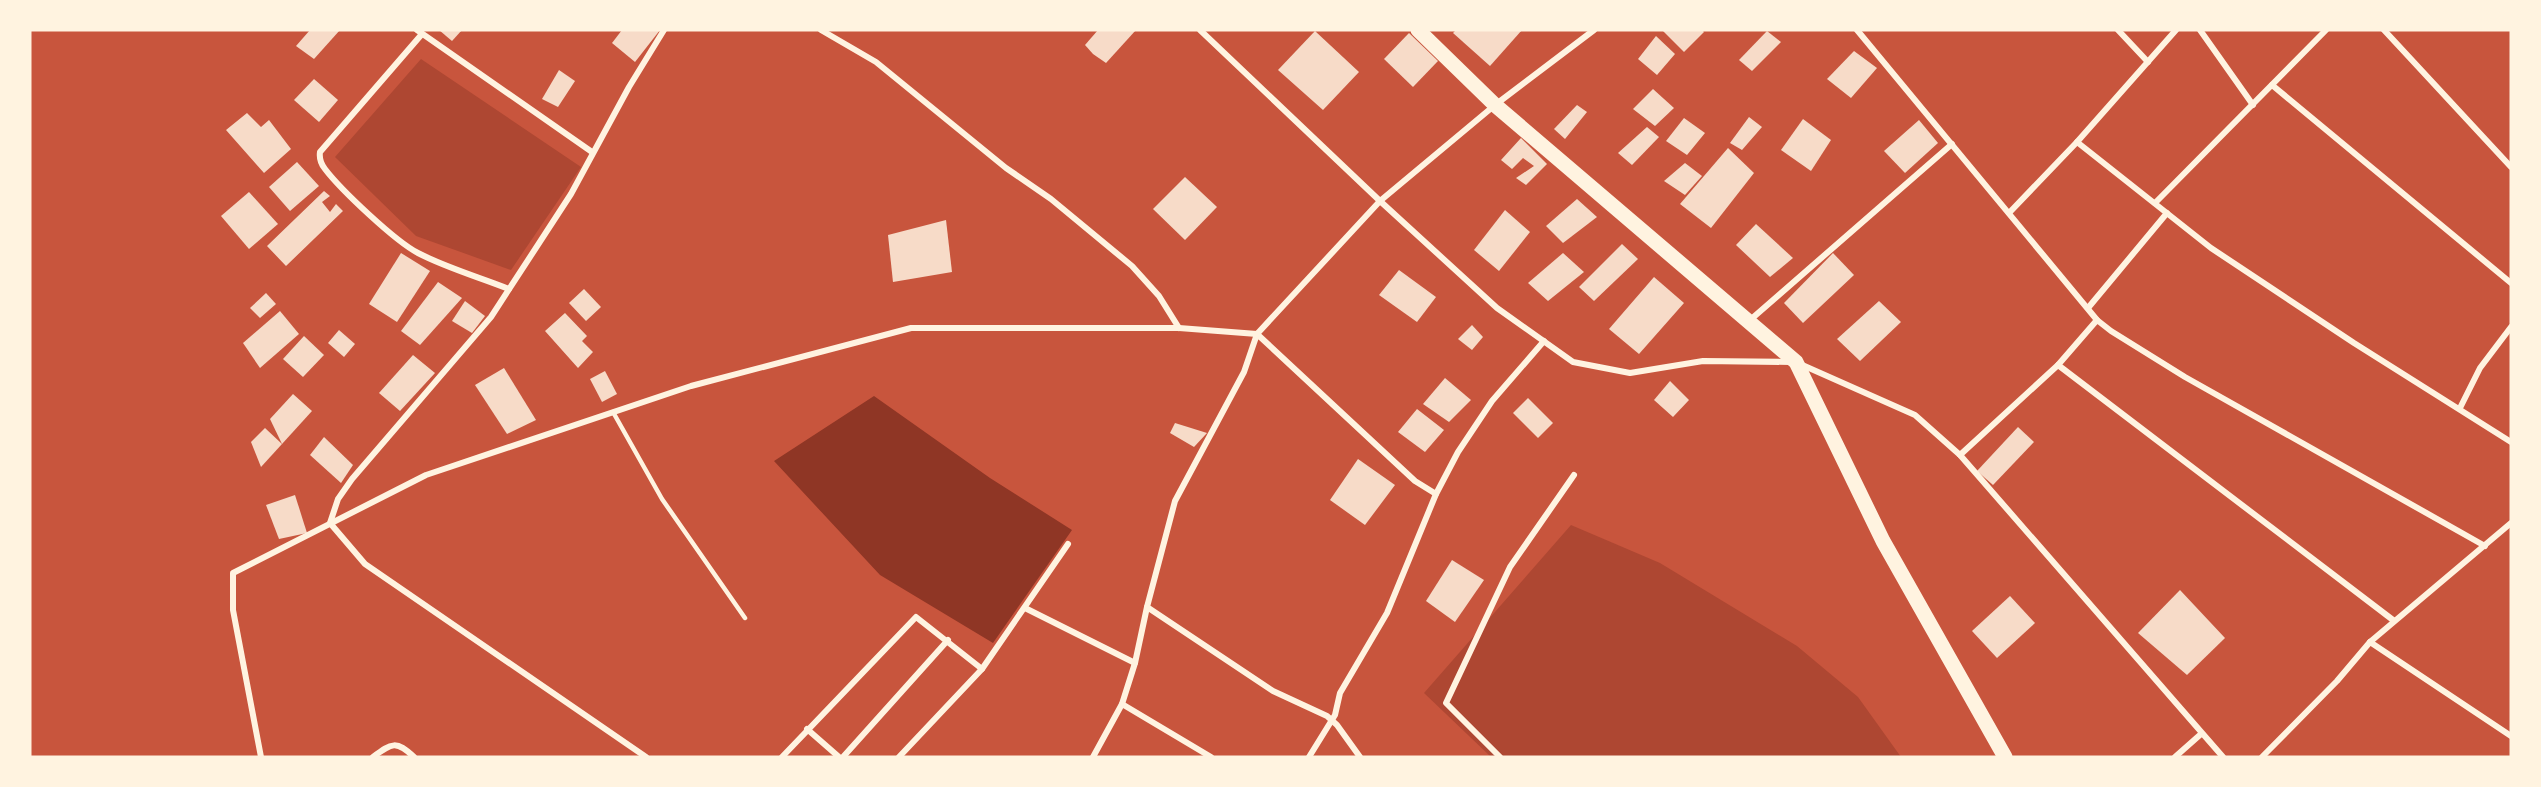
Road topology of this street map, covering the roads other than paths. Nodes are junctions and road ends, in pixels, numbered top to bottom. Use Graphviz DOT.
graph roads {
  1 [pos="664,30"];
  2 [pos="821,30"];
  3 [pos="1200,30"];
  4 [pos="1418,30"];
  5 [pos="1594,30"];
  6 [pos="1857,30"];
  7 [pos="2118,30"];
  8 [pos="2176,30"];
  9 [pos="2200,30"];
  10 [pos="2326,30"];
  11 [pos="2384,30"];
  12 [pos="419,32"];
  13 [pos="2148,62"];
  14 [pos="2272,85"];
  15 [pos="1495,105"];
  16 [pos="2253,105"];
  17 [pos="2077,142"];
  18 [pos="1952,144"];
  19 [pos="592,152"];
  20 [pos="2511,167"];
  21 [pos="1380,201"];
  22 [pos="2155,203"];
  23 [pos="2009,213"];
  24 [pos="2167,213"];
  25 [pos="2511,283"];
  26 [pos="509,289"];
  27 [pos="2088,308"];
  28 [pos="2097,320"];
  29 [pos="1748,322"];
  30 [pos="1179,327"];
  31 [pos="2511,327"];
  32 [pos="1257,334"];
  33 [pos="1544,341"];
  34 [pos="1796,362"];
  35 [pos="2058,365"];
  36 [pos="2460,408"];
  37 [pos="613,412"];
  38 [pos="2511,442"];
  39 [pos="1960,455"];
  40 [pos="1574,475"];
  41 [pos="1436,494"];
  42 [pos="330,523"];
  43 [pos="2511,524"];
  44 [pos="1068,544"];
  45 [pos="2485,546"];
  46 [pos="1147,607"];
  47 [pos="1025,608"];
  48 [pos="745,618"];
  49 [pos="2393,620"];
  50 [pos="948,640"];
  51 [pos="2370,642"];
  52 [pos="1135,663"];
  53 [pos="982,669"];
  54 [pos="1122,704"];
  55 [pos="1332,721"];
  56 [pos="807,729"];
  57 [pos="2201,734"];
  58 [pos="2511,736"];
  59 [pos="261,757"];
  60 [pos="373,757"];
  61 [pos="414,757"];
  62 [pos="645,757"];
  63 [pos="782,757"];
  64 [pos="841,757"];
  65 [pos="899,757"];
  66 [pos="1093,757"];
  67 [pos="1211,757"];
  68 [pos="1309,757"];
  69 [pos="1359,757"];
  70 [pos="1500,757"];
  71 [pos="2005,757"];
  72 [pos="2175,757"];
  73 [pos="2223,757"];
  74 [pos="2262,757"];
  1 -- 19 [label="street"];
  2 -- 30 [label="street"];
  3 -- 21 [label="street"];
  4 -- 15 [label="main road"];
  5 -- 15 [label="street"];
  6 -- 18 [label="street"];
  7 -- 13 [label="street"];
  8 -- 13 [label="street"];
  9 -- 16 [label="street"];
  10 -- 14 [label="street"];
  11 -- 20 [label="street"];
  12 -- 19 [label="street"];
  12 -- 26 [label="street"];
  13 -- 17 [label="street"];
  14 -- 16 [label="street"];
  14 -- 25 [label="street"];
  15 -- 21 [label="street"];
  15 -- 29 [label="main road"];
  16 -- 22 [label="street"];
  17 -- 22 [label="street"];
  17 -- 23 [label="street"];
  18 -- 23 [label="street"];
  18 -- 29 [label="street"];
  19 -- 26 [label="street"];
  21 -- 32 [label="street"];
  21 -- 33 [label="street"];
  22 -- 24 [label="street"];
  23 -- 27 [label="street"];
  24 -- 27 [label="street"];
  24 -- 36 [label="street"];
  26 -- 42 [label="street"];
  27 -- 28 [label="street"];
  28 -- 35 [label="street"];
  28 -- 45 [label="street"];
  29 -- 34 [label="main road"];
  30 -- 32 [label="street"];
  30 -- 37 [label="street"];
  31 -- 36 [label="street"];
  32 -- 41 [label="street"];
  32 -- 46 [label="street"];
  33 -- 34 [label="street"];
  33 -- 41 [label="street"];
  34 -- 39 [label="street"];
  34 -- 71 [label="main road"];
  35 -- 39 [label="street"];
  35 -- 49 [label="street"];
  36 -- 38 [label="street"];
  37 -- 42 [label="street"];
  37 -- 48 [label="lane"];
  39 -- 57 [label="street"];
  40 -- 70 [label="street"];
  41 -- 55 [label="street"];
  42 -- 59 [label="street"];
  42 -- 62 [label="street"];
  43 -- 45 [label="street"];
  44 -- 47 [label="street"];
  45 -- 49 [label="street"];
  46 -- 52 [label="street"];
  46 -- 55 [label="street"];
  47 -- 52 [label="street"];
  47 -- 53 [label="street"];
  49 -- 51 [label="street"];
  50 -- 53 [label="street"];
  50 -- 56 [label="street"];
  50 -- 64 [label="street"];
  51 -- 58 [label="street"];
  51 -- 74 [label="street"];
  52 -- 54 [label="street"];
  53 -- 65 [label="street"];
  54 -- 66 [label="street"];
  54 -- 67 [label="street"];
  55 -- 68 [label="street"];
  55 -- 69 [label="street"];
  56 -- 63 [label="street"];
  56 -- 64 [label="street"];
  57 -- 72 [label="street"];
  57 -- 73 [label="street"];
  60 -- 61 [label="street"];
}
